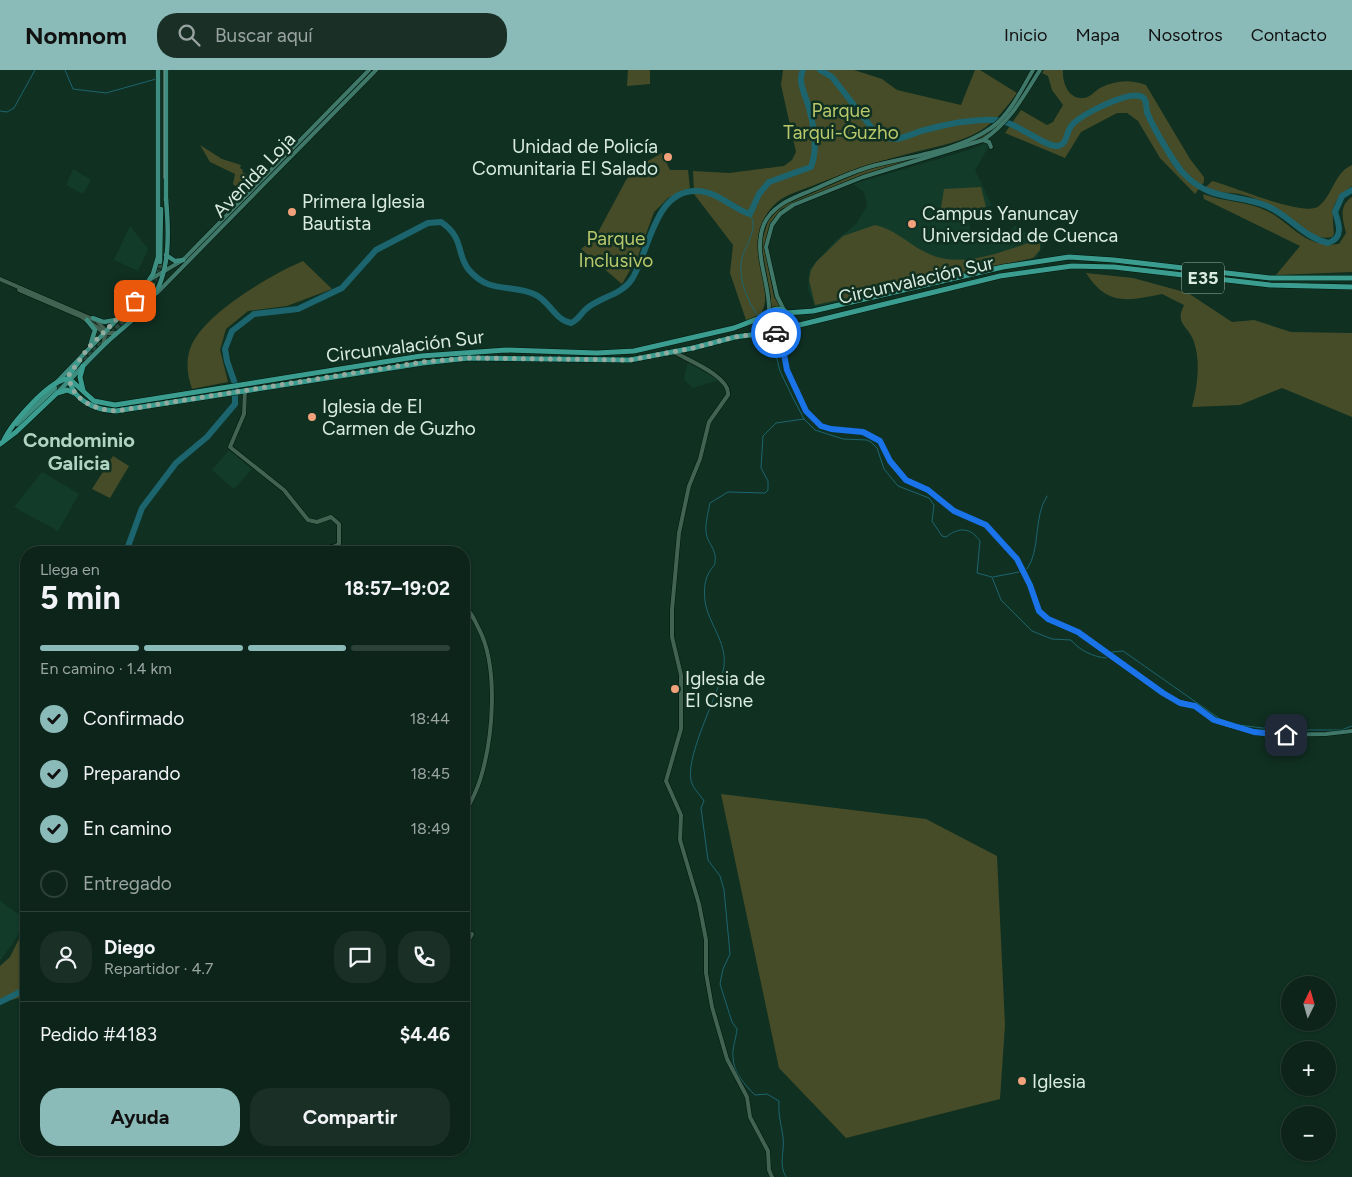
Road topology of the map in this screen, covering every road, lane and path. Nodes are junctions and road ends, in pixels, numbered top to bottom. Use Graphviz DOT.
graph roads {
  1 [pos="166,70"];
  2 [pos="369,70"];
  3 [pos="376,70"];
  4 [pos="1033,70"];
  5 [pos="1040,70"];
  6 [pos="158,72"];
  7 [pos="984,140"];
  8 [pos="991,147"];
  9 [pos="158,178"];
  10 [pos="166,199"];
  11 [pos="166,255"];
  12 [pos="182,260"];
  13 [pos="163,271"];
  14 [pos="1352,277"];
  15 [pos="151,279"];
  16 [pos="0,280"];
  17 [pos="153,285"];
  18 [pos="1352,287"];
  19 [pos="152,298"];
  20 [pos="786,313"];
  21 [pos="768,314"];
  22 [pos="119,318"];
  23 [pos="90,319"];
  24 [pos="134,320"];
  25 [pos="787,328"];
  26 [pos="123,330"];
  27 [pos="106,332"];
  28 [pos="774,332"];
  29 [pos="782,344"];
  30 [pos="88,348"];
  31 [pos="693,348"];
  32 [pos="99,350"];
  33 [pos="673,352"];
  34 [pos="80,360"];
  35 [pos="689,360"];
  36 [pos="83,366"];
  37 [pos="69,380"];
  38 [pos="55,389"];
  39 [pos="225,390"];
  40 [pos="244,390"];
  41 [pos="85,395"];
  42 [pos="78,396"];
  43 [pos="2,442"];
  44 [pos="336,546"];
  45 [pos="470,613"];
  46 [pos="1352,731"];
  47 [pos="470,802"];
  48 [pos="472,934"];
  49 [pos="470,938"];
  50 [pos="772,1177"];
  1 -- 10 [label="main road"];
  2 -- 12 [label="main road, Avenida Loja"];
  3 -- 19 [label="main road, Avenida Loja"];
  4 -- 21 [label="main road"];
  5 -- 7 [label="main road"];
  6 -- 9 [label="main road"];
  7 -- 8 [label="main road"];
  7 -- 20 [label="main road"];
  9 -- 10 [label="main road"];
  9 -- 15 [label="main road"];
  10 -- 11 [label="main road"];
  11 -- 12 [label="main road"];
  11 -- 13 [label="main road"];
  12 -- 13 [label="main road, Avenida Loja"];
  13 -- 15 [label="main road, Avenida Loja"];
  13 -- 19 [label="main road"];
  14 -- 20 [label="highway, Circunvalación Sur / E35"];
  15 -- 22 [label="main road"];
  16 -- 23 [label="street"];
  17 -- 24 [label="main road"];
  18 -- 25 [label="highway, Circunvalación Sur / E35"];
  19 -- 24 [label="main road"];
  20 -- 21 [label="highway, Circunvalación Sur / E35"];
  20 -- 25 [label="highway"];
  21 -- 28 [label="highway"];
  21 -- 39 [label="highway, Circunvalación Sur / E35"];
  22 -- 23 [label="main road"];
  22 -- 27 [label="main road"];
  23 -- 27 [label="street"];
  23 -- 30 [label="main road"];
  24 -- 26 [label="main road"];
  25 -- 28 [label="highway, Circunvalación Sur / E35"];
  25 -- 29 [label="main road"];
  26 -- 27 [label="street"];
  26 -- 32 [label="main road"];
  27 -- 30 [label="main road"];
  27 -- 32 [label="street"];
  28 -- 29 [label="main road"];
  28 -- 31 [label="highway, Circunvalación Sur / E35"];
  29 -- 46 [label="main road"];
  30 -- 34 [label="main road"];
  31 -- 33 [label="highway, Circunvalación Sur / E35"];
  31 -- 35 [label="street"];
  32 -- 36 [label="main road"];
  33 -- 35 [label="street"];
  33 -- 40 [label="highway, Circunvalación Sur / E35"];
  34 -- 37 [label="highway"];
  34 -- 38 [label="main road"];
  35 -- 50 [label="street"];
  36 -- 37 [label="main road"];
  36 -- 41 [label="highway"];
  37 -- 38 [label="highway"];
  37 -- 41 [label="highway, Circunvalación Sur / E35"];
  37 -- 42 [label="highway"];
  38 -- 42 [label="highway, E35"];
  38 -- 43 [label="highway"];
  39 -- 40 [label="highway, Circunvalación Sur / E35"];
  39 -- 41 [label="highway, Circunvalación Sur / E35"];
  39 -- 42 [label="highway, Circunvalación Sur / E35"];
  40 -- 44 [label="street"];
  45 -- 47 [label="street"];
  48 -- 49 [label="street"];
}
